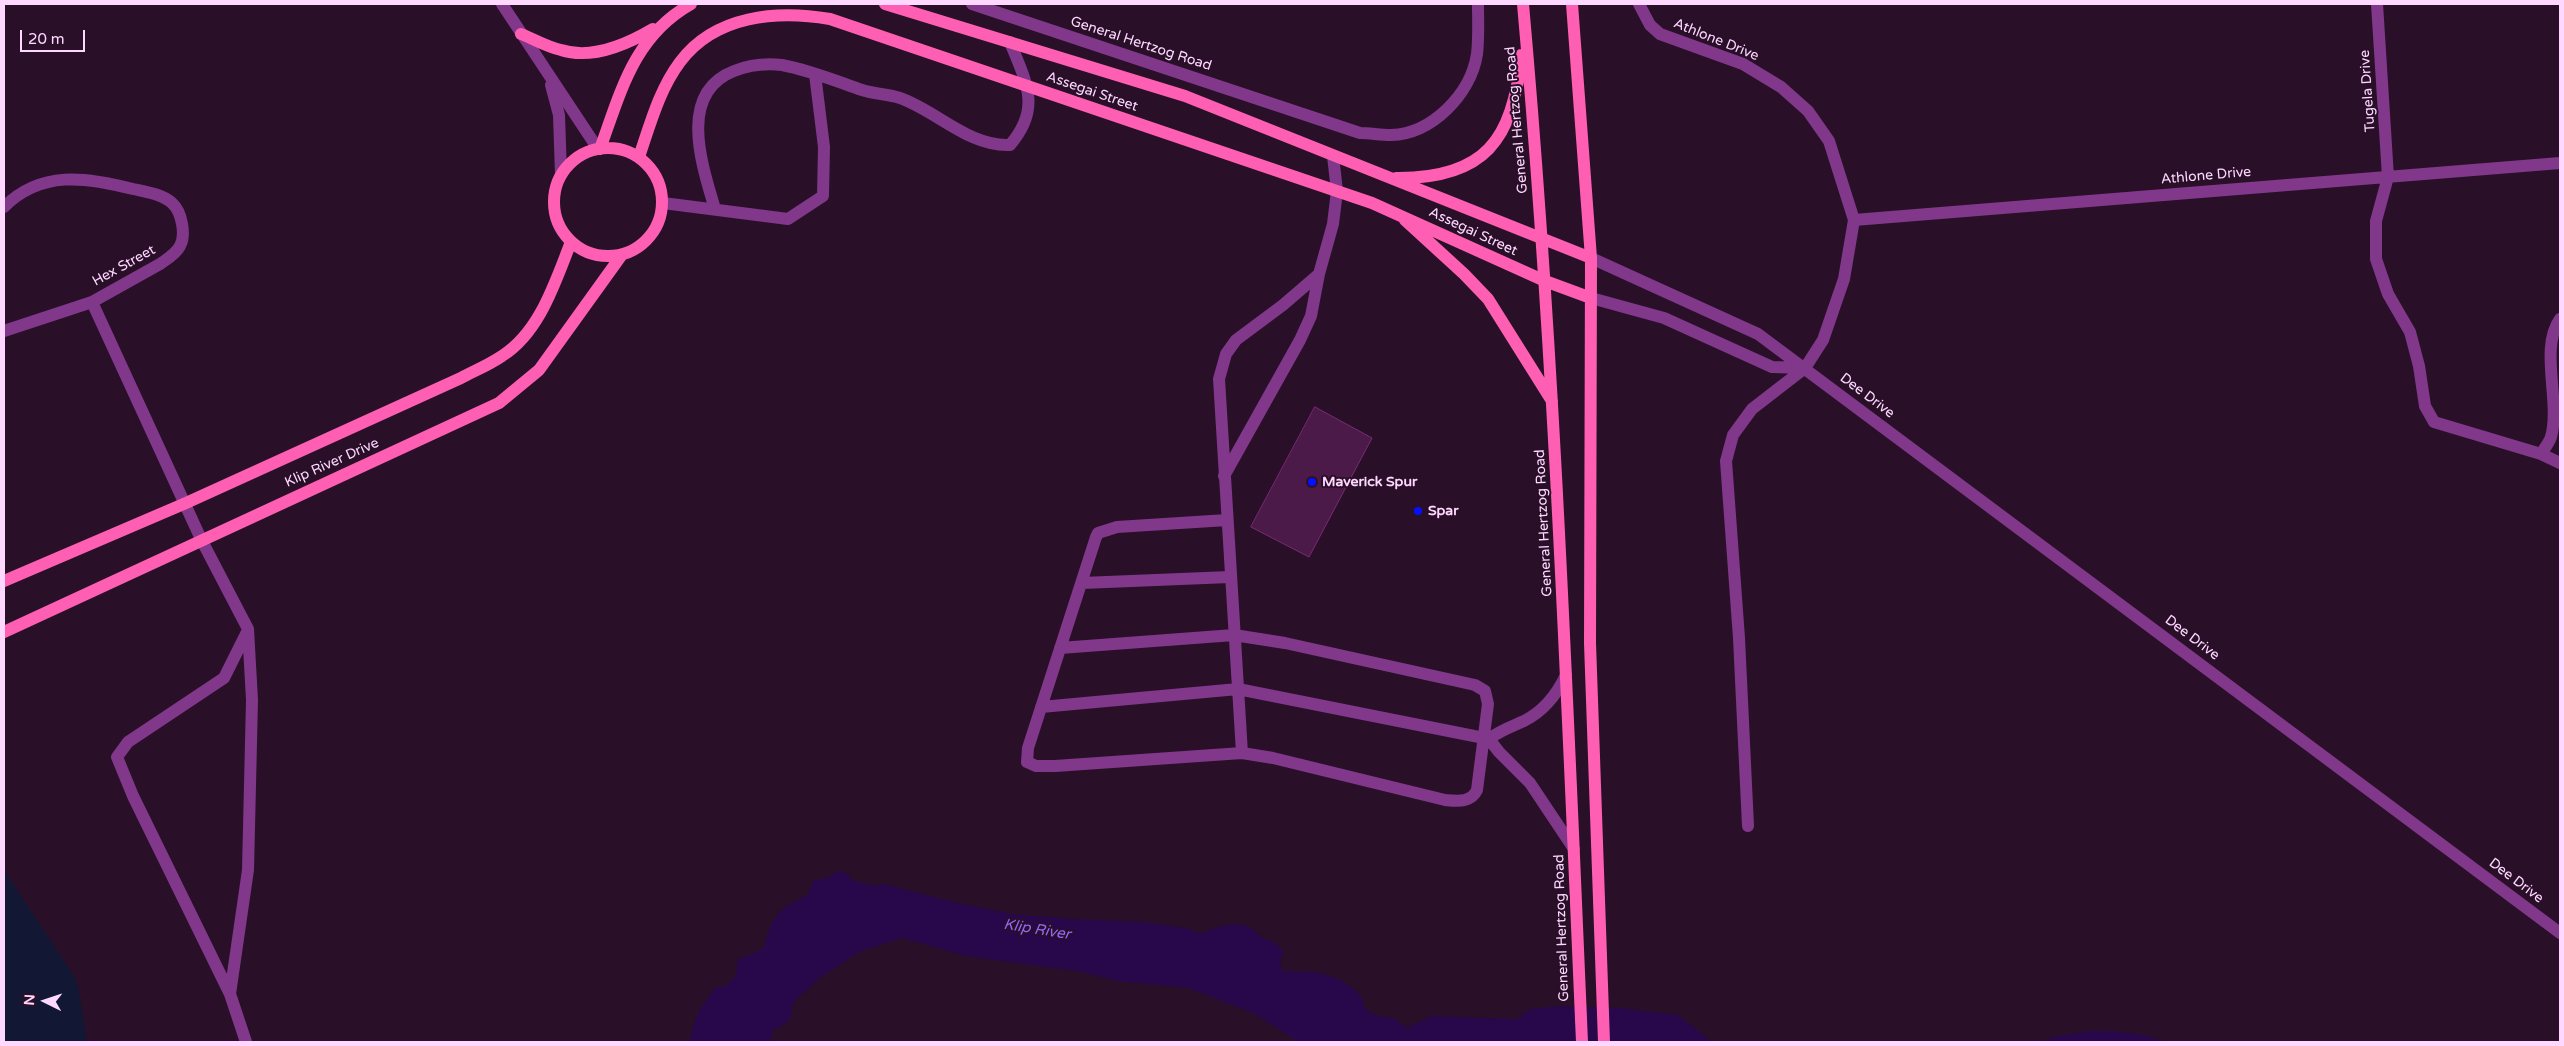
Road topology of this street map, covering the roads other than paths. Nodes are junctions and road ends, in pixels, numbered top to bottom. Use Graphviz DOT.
graph roads {
  1 [pos="502,4"];
  2 [pos="691,4"];
  3 [pos="885,4"];
  4 [pos="972,4"];
  5 [pos="1478,4"];
  6 [pos="1523,4"];
  7 [pos="1572,4"];
  8 [pos="1639,4"];
  9 [pos="2377,4"];
  10 [pos="1524,21"];
  11 [pos="662,24"];
  12 [pos="521,34"];
  13 [pos="1010,42"];
  14 [pos="546,68"];
  15 [pos="815,74"];
  16 [pos="1028,86"];
  17 [pos="599,149"];
  18 [pos="1333,156"];
  19 [pos="639,157"];
  20 [pos="2560,162"];
  21 [pos="561,175"];
  22 [pos="2388,177"];
  23 [pos="1388,178"];
  24 [pos="1337,191"];
  25 [pos="663,203"];
  26 [pos="4,207"];
  27 [pos="715,209"];
  28 [pos="1397,213"];
  29 [pos="1854,220"];
  30 [pos="1542,238"];
  31 [pos="571,242"];
  32 [pos="621,256"];
  33 [pos="1591,258"];
  34 [pos="1319,274"];
  35 [pos="1545,281"];
  36 [pos="1591,298"];
  37 [pos="92,302"];
  38 [pos="2560,319"];
  39 [pos="4,331"];
  40 [pos="1805,368"];
  41 [pos="1553,403"];
  42 [pos="2541,454"];
  43 [pos="2560,463"];
  44 [pos="1224,476"];
  45 [pos="186,503"];
  46 [pos="1227,520"];
  47 [pos="201,539"];
  48 [pos="1230,576"];
  49 [pos="4,581"];
  50 [pos="1082,583"];
  51 [pos="248,629"];
  52 [pos="4,632"];
  53 [pos="1234,635"];
  54 [pos="1060,648"];
  55 [pos="1566,675"];
  56 [pos="1238,689"];
  57 [pos="1042,707"];
  58 [pos="1486,738"];
  59 [pos="1242,754"];
  60 [pos="1748,826"];
  61 [pos="1574,849"];
  62 [pos="2560,933"];
  63 [pos="230,994"];
  64 [pos="246,1042"];
  65 [pos="1582,1042"];
  66 [pos="1604,1042"];
  1 -- 12 [label="street"];
  2 -- 11 [label="main road"];
  3 -- 13 [label="main road, Assegai Street"];
  4 -- 5 [label="street, General Hertzog Road"];
  6 -- 10 [label="main road, General Hertzog Road"];
  7 -- 33 [label="main road"];
  8 -- 29 [label="street, Athlone Drive"];
  9 -- 22 [label="street, Tugela Drive"];
  10 -- 23 [label="main road"];
  10 -- 30 [label="main road, General Hertzog Road"];
  11 -- 12 [label="main road"];
  11 -- 17 [label="main road"];
  12 -- 14 [label="street"];
  13 -- 16 [label="street"];
  13 -- 18 [label="main road, Assegai Street"];
  14 -- 17 [label="street"];
  14 -- 21 [label="street"];
  15 -- 16 [label="street"];
  15 -- 27 [label="street"];
  15 -- 27 [label="street"];
  16 -- 19 [label="main road, Assegai Street"];
  16 -- 24 [label="main road, Assegai Street"];
  17 -- 19 [label="main road, Klip River Drive"];
  17 -- 21 [label="main road, Klip River Drive"];
  18 -- 23 [label="main road, Assegai Street"];
  18 -- 24 [label="street"];
  19 -- 25 [label="main road, Klip River Drive"];
  20 -- 22 [label="street, Athlone Drive"];
  21 -- 31 [label="main road, Klip River Drive"];
  22 -- 29 [label="street, Athlone Drive"];
  22 -- 42 [label="street, Tugela Drive"];
  23 -- 30 [label="main road, Assegai Street"];
  24 -- 28 [label="main road, Assegai Street"];
  24 -- 34 [label="street"];
  25 -- 27 [label="street"];
  25 -- 32 [label="main road, Klip River Drive"];
  26 -- 37 [label="street, Hex Street"];
  28 -- 35 [label="main road, Assegai Street"];
  28 -- 41 [label="main road"];
  29 -- 40 [label="street, Athlone Drive"];
  30 -- 33 [label="main road, Assegai Street"];
  30 -- 35 [label="main road, General Hertzog Road"];
  31 -- 32 [label="main road, Klip River Drive"];
  31 -- 45 [label="main road, Klip River Drive"];
  32 -- 47 [label="main road, Klip River Drive"];
  33 -- 36 [label="main road"];
  33 -- 40 [label="street, Dee Drive"];
  34 -- 44 [label="street"];
  34 -- 44 [label="street"];
  35 -- 36 [label="main road, Assegai Street"];
  35 -- 41 [label="main road, General Hertzog Road"];
  36 -- 40 [label="street"];
  36 -- 66 [label="main road"];
  37 -- 39 [label="street, Hex Street"];
  37 -- 45 [label="street, Hex Street"];
  38 -- 42 [label="street"];
  40 -- 60 [label="street"];
  40 -- 62 [label="street, Dee Drive"];
  41 -- 55 [label="main road, General Hertzog Road"];
  42 -- 43 [label="street, Tugela Drive"];
  44 -- 46 [label="street"];
  45 -- 47 [label="street, Hex Street"];
  45 -- 49 [label="main road, Klip River Drive"];
  46 -- 48 [label="street"];
  46 -- 50 [label="street"];
  47 -- 51 [label="street, Hex Street"];
  47 -- 52 [label="main road, Klip River Drive"];
  48 -- 50 [label="street"];
  48 -- 53 [label="street"];
  50 -- 54 [label="street"];
  51 -- 63 [label="street"];
  51 -- 63 [label="street"];
  53 -- 54 [label="street"];
  53 -- 56 [label="street"];
  53 -- 58 [label="street"];
  54 -- 57 [label="street"];
  55 -- 58 [label="street"];
  55 -- 61 [label="main road, General Hertzog Road"];
  56 -- 57 [label="street"];
  56 -- 58 [label="street"];
  56 -- 59 [label="street"];
  57 -- 59 [label="street"];
  58 -- 59 [label="street"];
  58 -- 61 [label="street"];
  61 -- 65 [label="main road, General Hertzog Road"];
  63 -- 64 [label="street"];
}
